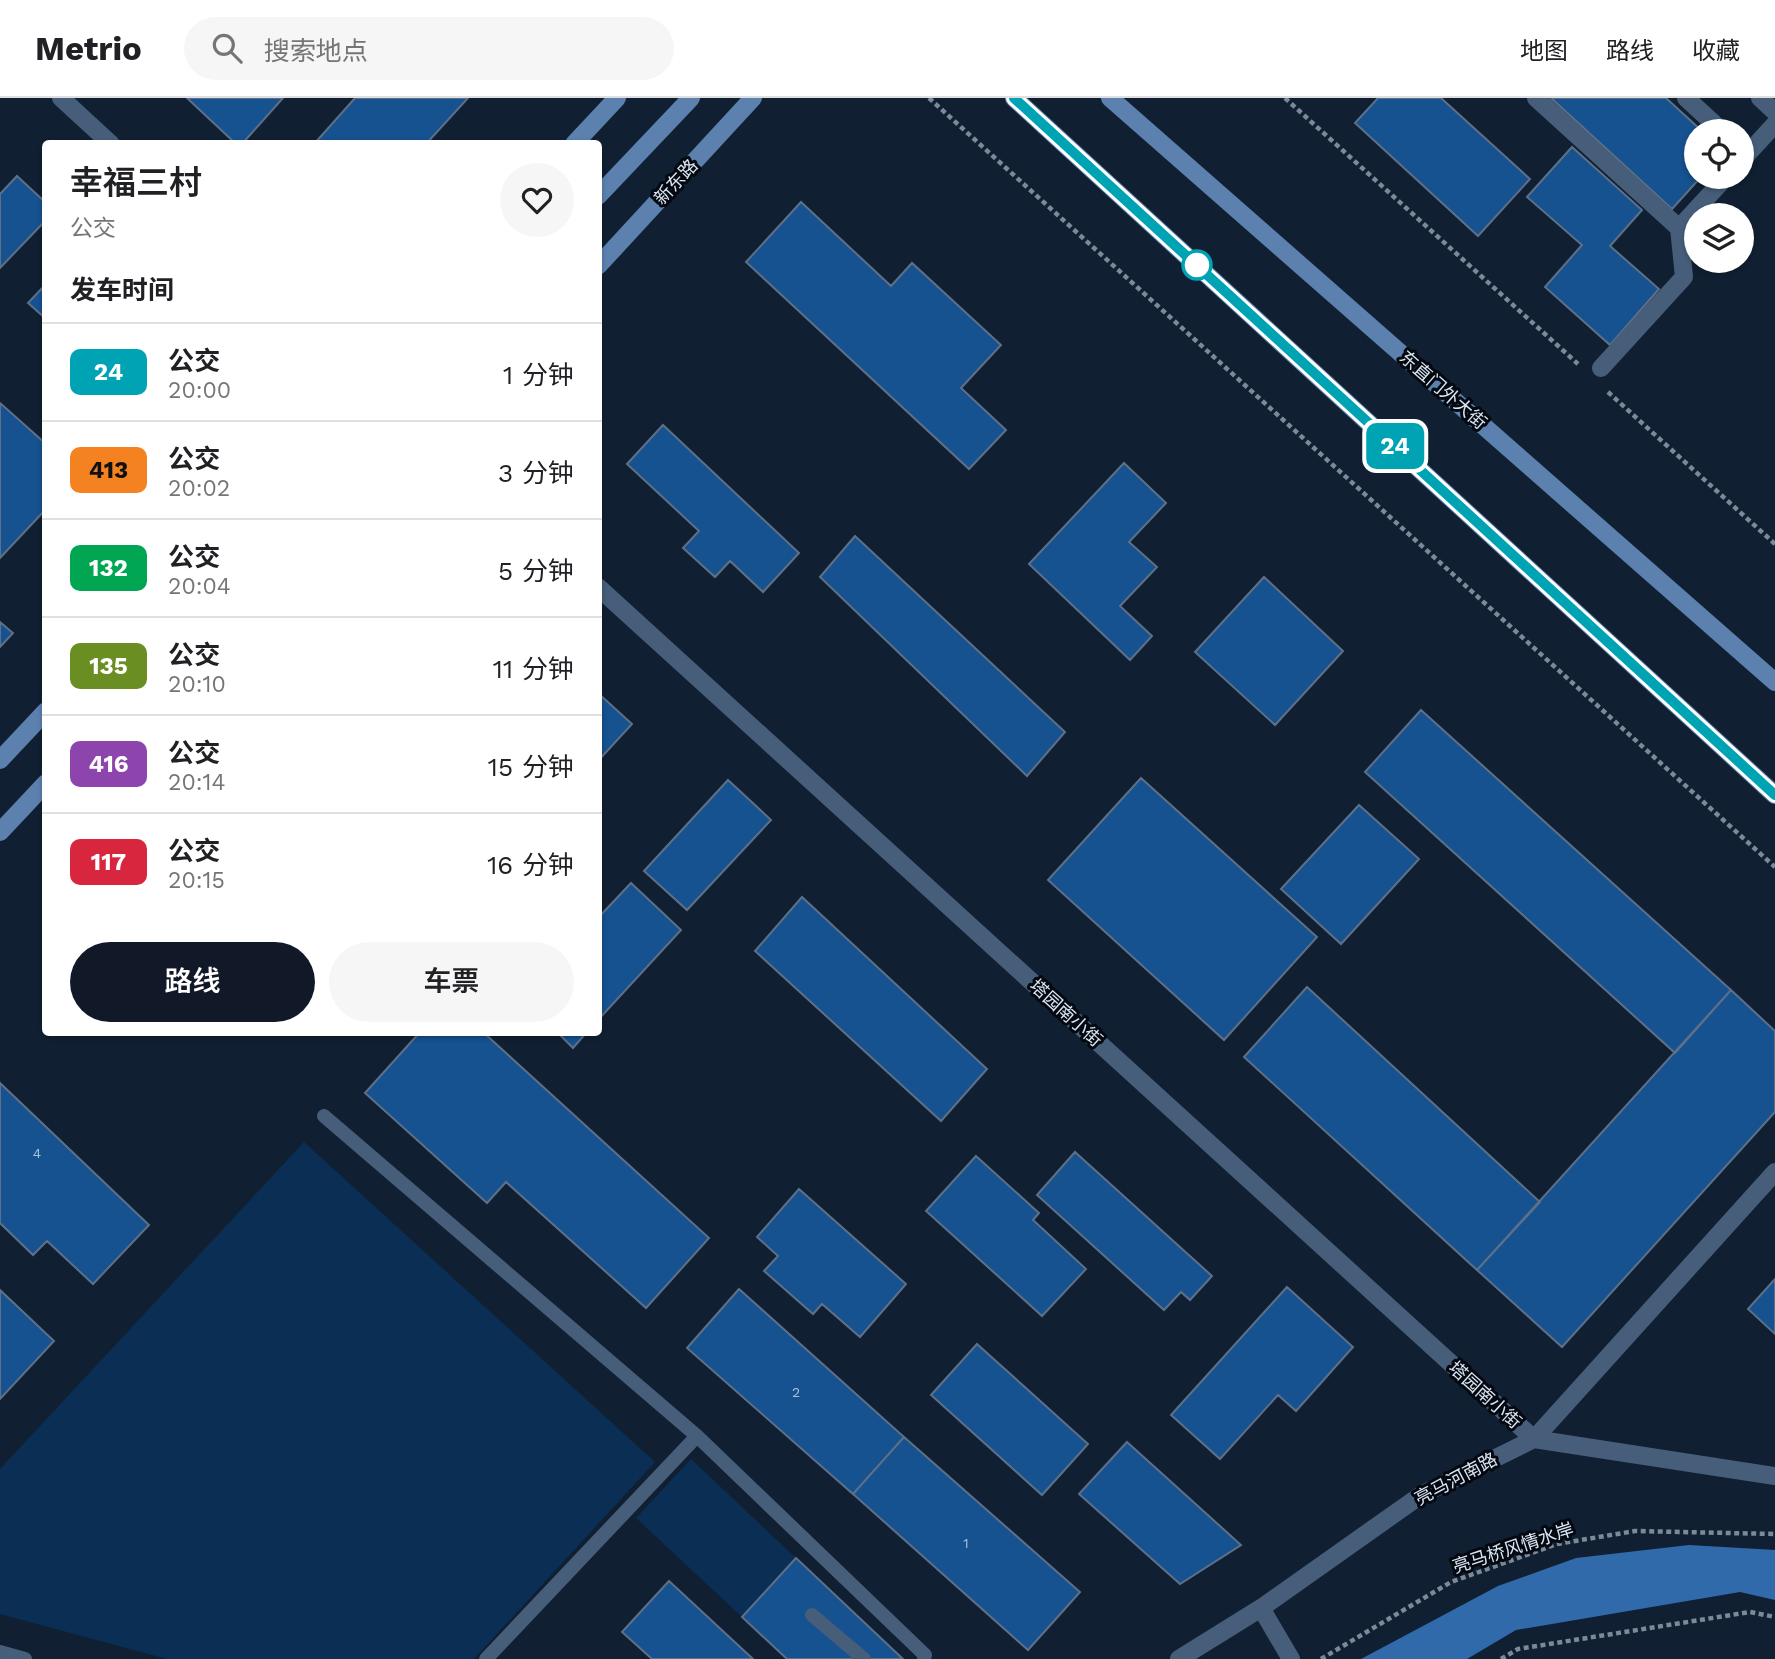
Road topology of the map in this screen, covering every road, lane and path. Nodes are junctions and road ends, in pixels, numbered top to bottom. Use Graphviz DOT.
graph roads {
  1 [pos="61,98"];
  2 [pos="617,98"];
  3 [pos="691,98"];
  4 [pos="753,98"];
  5 [pos="929,98"];
  6 [pos="1014,98"];
  7 [pos="1110,98"];
  8 [pos="1285,98"];
  9 [pos="1536,98"];
  10 [pos="1686,98"];
  11 [pos="1760,98"];
  12 [pos="1775,112"];
  13 [pos="1709,119"];
  14 [pos="1775,124"];
  15 [pos="107,140"];
  16 [pos="578,140"];
  17 [pos="1754,144"];
  18 [pos="1715,189"];
  19 [pos="602,192"];
  20 [pos="1679,228"];
  21 [pos="602,262"];
  22 [pos="1592,369"];
  23 [pos="1603,388"];
  24 [pos="1775,544"];
  25 [pos="602,591"];
  26 [pos="1775,682"];
  27 [pos="42,715"];
  28 [pos="0,760"];
  29 [pos="42,787"];
  30 [pos="1775,795"];
  31 [pos="0,832"];
  32 [pos="1775,867"];
  33 [pos="324,1116"];
  34 [pos="1775,1172"];
  35 [pos="697,1436"];
  36 [pos="1534,1439"];
  37 [pos="1775,1476"];
  38 [pos="1775,1534"];
  39 [pos="1261,1608"];
  40 [pos="812,1615"];
  41 [pos="1775,1617"];
  42 [pos="0,1652"];
  43 [pos="1289,1655"];
  44 [pos="25,1659"];
  45 [pos="486,1659"];
  46 [pos="864,1659"];
  47 [pos="924,1659"];
  48 [pos="1179,1659"];
  49 [pos="1321,1659"];
  50 [pos="1501,1659"];
  1 -- 15 [label="street"];
  2 -- 16 [label="main road"];
  3 -- 19 [label="main road"];
  4 -- 21 [label="main road, 新东路"];
  5 -- 32 [label="path"];
  6 -- 30 [label="main road"];
  7 -- 26 [label="main road, 东直门外大街"];
  8 -- 22 [label="path"];
  9 -- 20 [label="street"];
  10 -- 13 [label="street"];
  11 -- 12 [label="street"];
  14 -- 17 [label="street"];
  18 -- 20 [label="street"];
  20 -- 22 [label="street"];
  23 -- 24 [label="path"];
  25 -- 36 [label="street, 塔园南小街"];
  27 -- 28 [label="main road"];
  29 -- 31 [label="main road"];
  33 -- 35 [label="lane"];
  34 -- 36 [label="street"];
  35 -- 45 [label="lane"];
  35 -- 47 [label="lane"];
  36 -- 37 [label="street"];
  36 -- 39 [label="street, 亮马河南路"];
  38 -- 49 [label="path, 亮马桥风情水岸"];
  39 -- 43 [label="street"];
  39 -- 48 [label="street, 亮马河南路"];
  40 -- 46 [label="lane"];
  41 -- 50 [label="path"];
  42 -- 44 [label="lane"];
}
